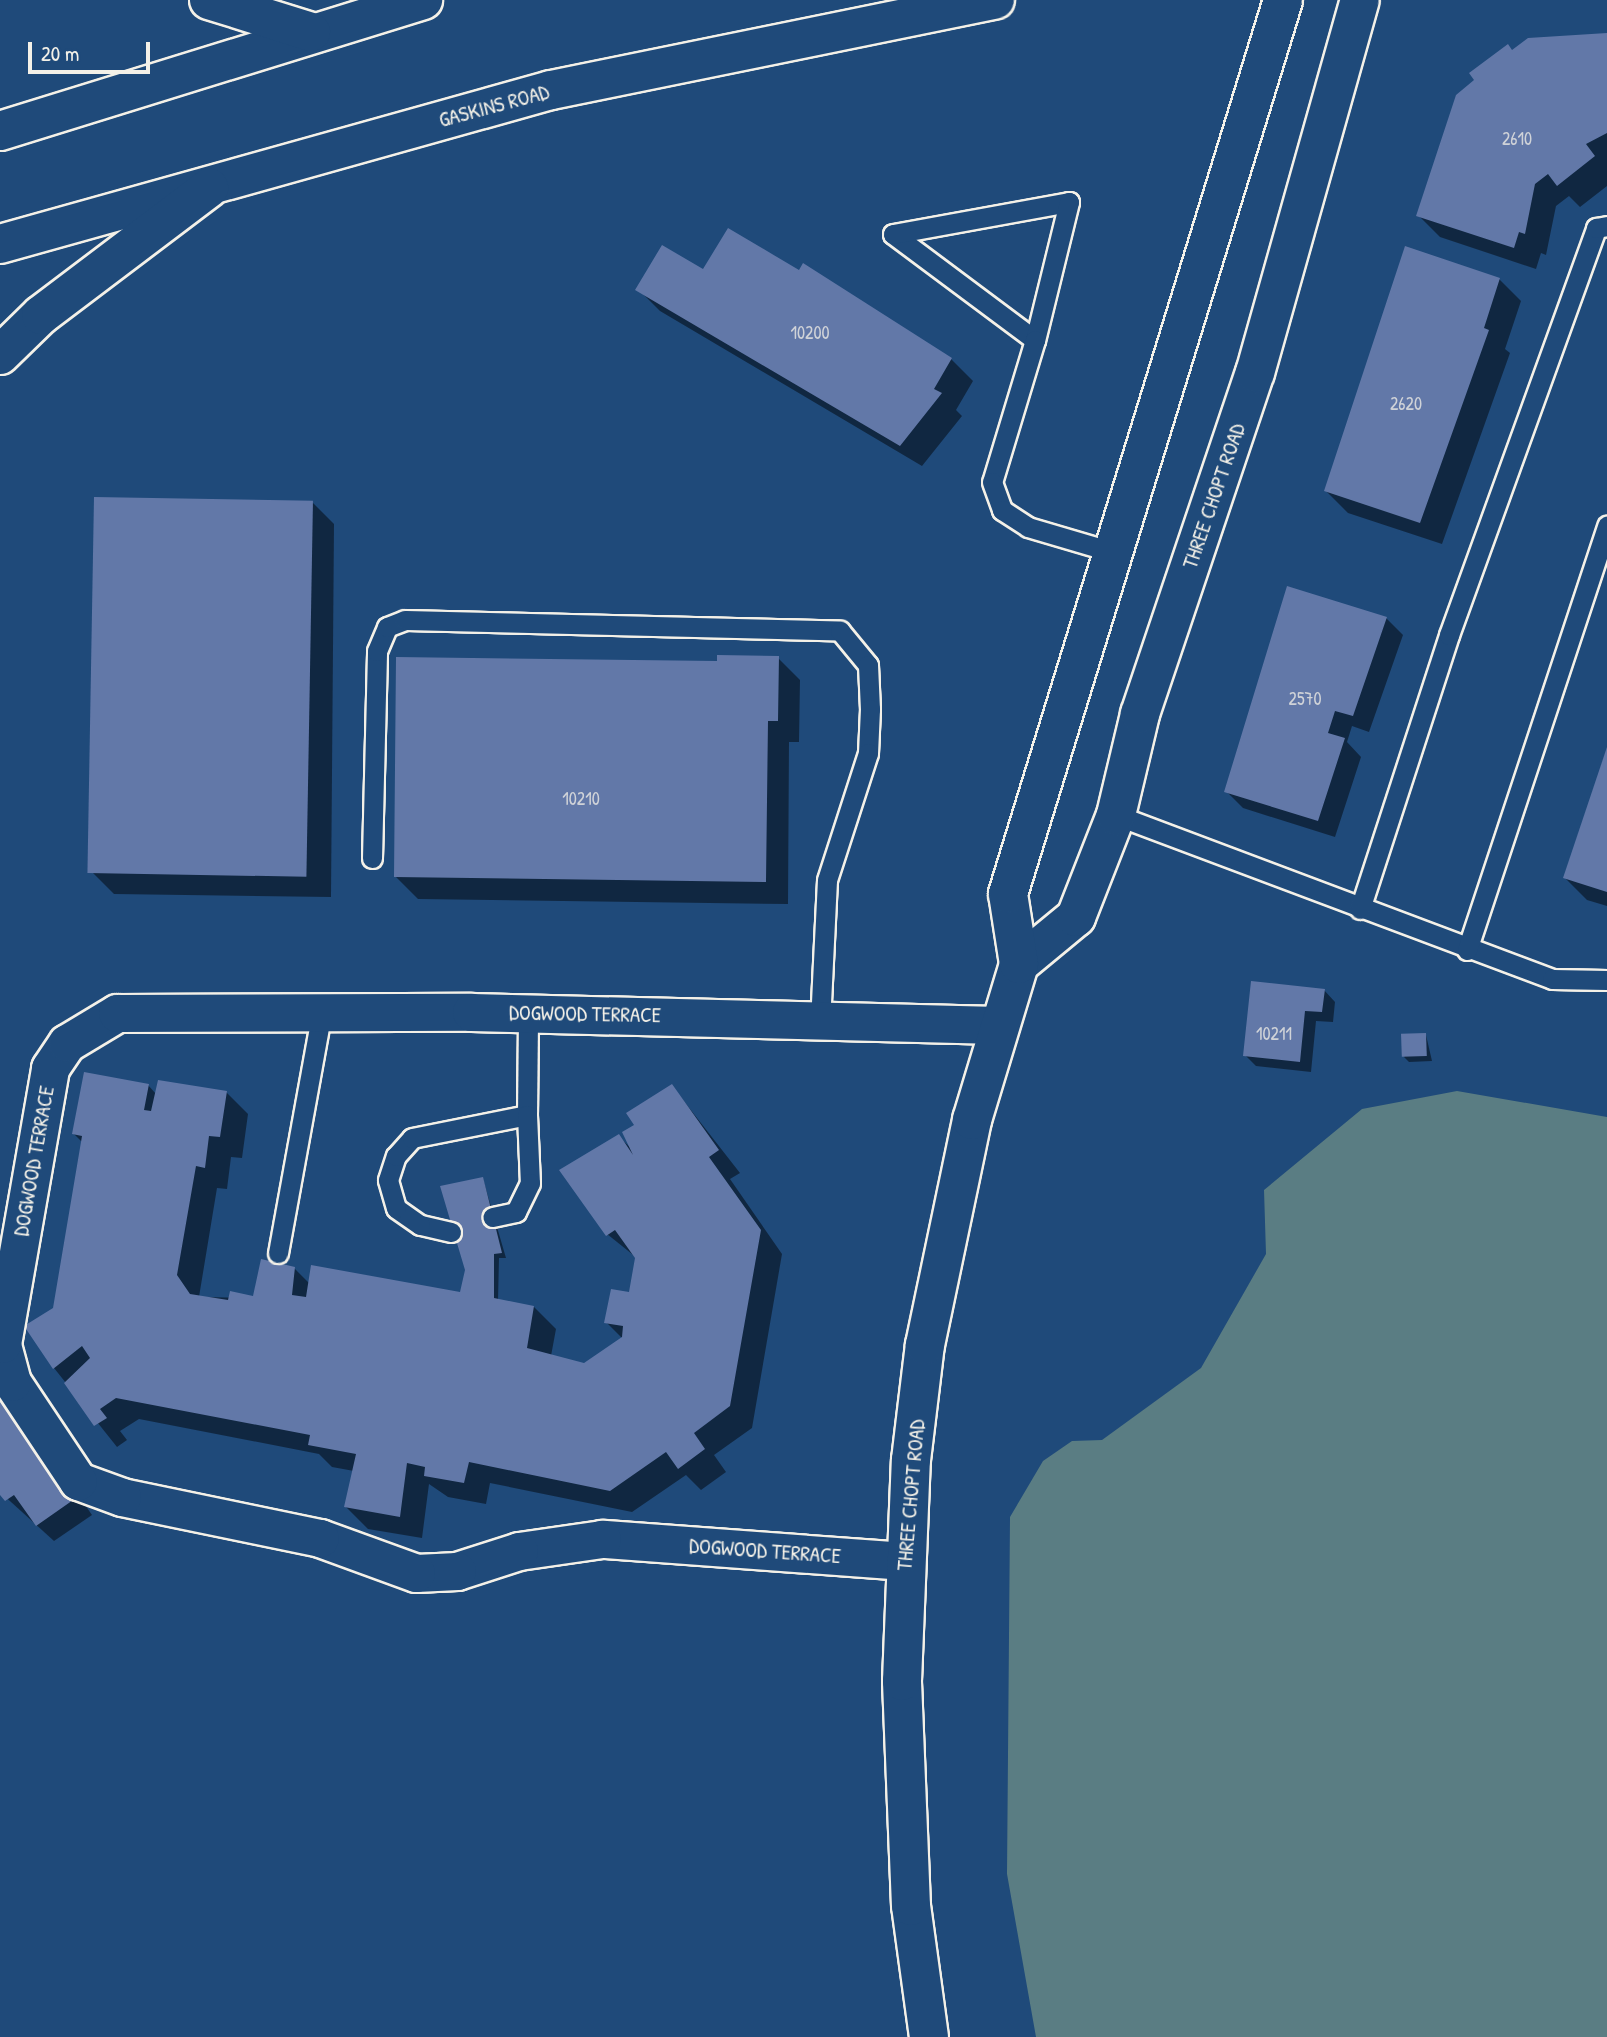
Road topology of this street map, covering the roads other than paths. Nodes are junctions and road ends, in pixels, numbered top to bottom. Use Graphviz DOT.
graph roads {
  1 [pos="209,0"];
  2 [pos="423,0"];
  3 [pos="995,0"];
  4 [pos="1283,0"];
  5 [pos="1360,0"];
  6 [pos="311,32"];
  7 [pos="0,131"];
  8 [pos="209,188"];
  9 [pos="1607,226"];
  10 [pos="0,244"];
  11 [pos="1035,340"];
  12 [pos="0,355"];
  13 [pos="1607,526"];
  14 [pos="1113,552"];
  15 [pos="1116,815"];
  16 [pos="372,858"];
  17 [pos="1360,909"];
  18 [pos="1467,950"];
  19 [pos="1018,964"];
  20 [pos="1607,980"];
  21 [pos="322,1012"];
  22 [pos="528,1013"];
  23 [pos="820,1021"];
  24 [pos="998,1025"];
  25 [pos="527,1115"];
  26 [pos="493,1217"];
  27 [pos="451,1232"];
  28 [pos="278,1253"];
  29 [pos="905,1561"];
  30 [pos="929,2037"];
  1 -- 6 [label="main road"];
  2 -- 6 [label="main road"];
  3 -- 8 [label="main road, GASKINS ROAD"];
  4 -- 14 [label="main road, THREE CHOPT ROAD"];
  5 -- 15 [label="main road, THREE CHOPT ROAD"];
  6 -- 7 [label="main road"];
  8 -- 10 [label="main road, GASKINS ROAD"];
  8 -- 12 [label="main road"];
  9 -- 17 [label="lane"];
  11 -- 11 [label="lane"];
  11 -- 14 [label="lane"];
  13 -- 18 [label="lane"];
  14 -- 19 [label="main road, THREE CHOPT ROAD"];
  15 -- 17 [label="lane"];
  15 -- 19 [label="main road, THREE CHOPT ROAD"];
  16 -- 23 [label="lane"];
  17 -- 18 [label="lane"];
  18 -- 20 [label="lane"];
  19 -- 24 [label="main road, THREE CHOPT ROAD"];
  21 -- 22 [label="street, DOGWOOD TERRACE"];
  21 -- 28 [label="lane"];
  21 -- 29 [label="street, DOGWOOD TERRACE"];
  22 -- 23 [label="street, DOGWOOD TERRACE"];
  22 -- 25 [label="lane"];
  23 -- 24 [label="street, DOGWOOD TERRACE"];
  24 -- 29 [label="main road, THREE CHOPT ROAD"];
  25 -- 26 [label="lane"];
  25 -- 27 [label="lane"];
  29 -- 30 [label="main road, THREE CHOPT ROAD"];
}
